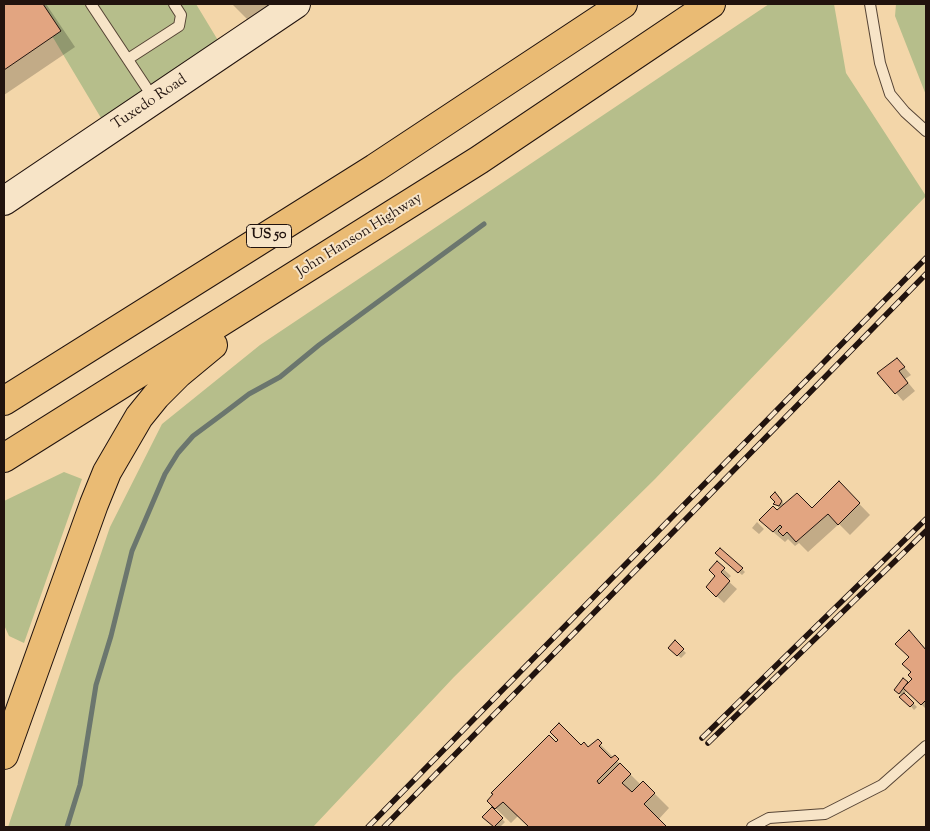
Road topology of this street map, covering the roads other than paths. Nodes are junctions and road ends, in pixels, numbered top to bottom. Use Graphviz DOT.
graph roads {
  1 [pos="91,4"];
  2 [pos="174,4"];
  3 [pos="296,4"];
  4 [pos="623,4"];
  5 [pos="711,4"];
  6 [pos="870,4"];
  7 [pos="128,59"];
  8 [pos="154,100"];
  9 [pos="926,131"];
  10 [pos="4,201"];
  11 [pos="326,257"];
  12 [pos="4,401"];
  13 [pos="4,458"];
  14 [pos="926,746"];
  15 [pos="4,755"];
  16 [pos="752,827"];
  1 -- 7 [label="lane"];
  2 -- 7 [label="lane"];
  3 -- 8 [label="main road, Tuxedo Road"];
  4 -- 12 [label="highway, US 50"];
  5 -- 11 [label="highway, John Hanson Highway"];
  6 -- 9 [label="lane"];
  7 -- 8 [label="lane"];
  8 -- 10 [label="main road, Tuxedo Road"];
  11 -- 13 [label="highway, John Hanson Highway"];
  11 -- 15 [label="highway"];
  14 -- 16 [label="lane"];
}
